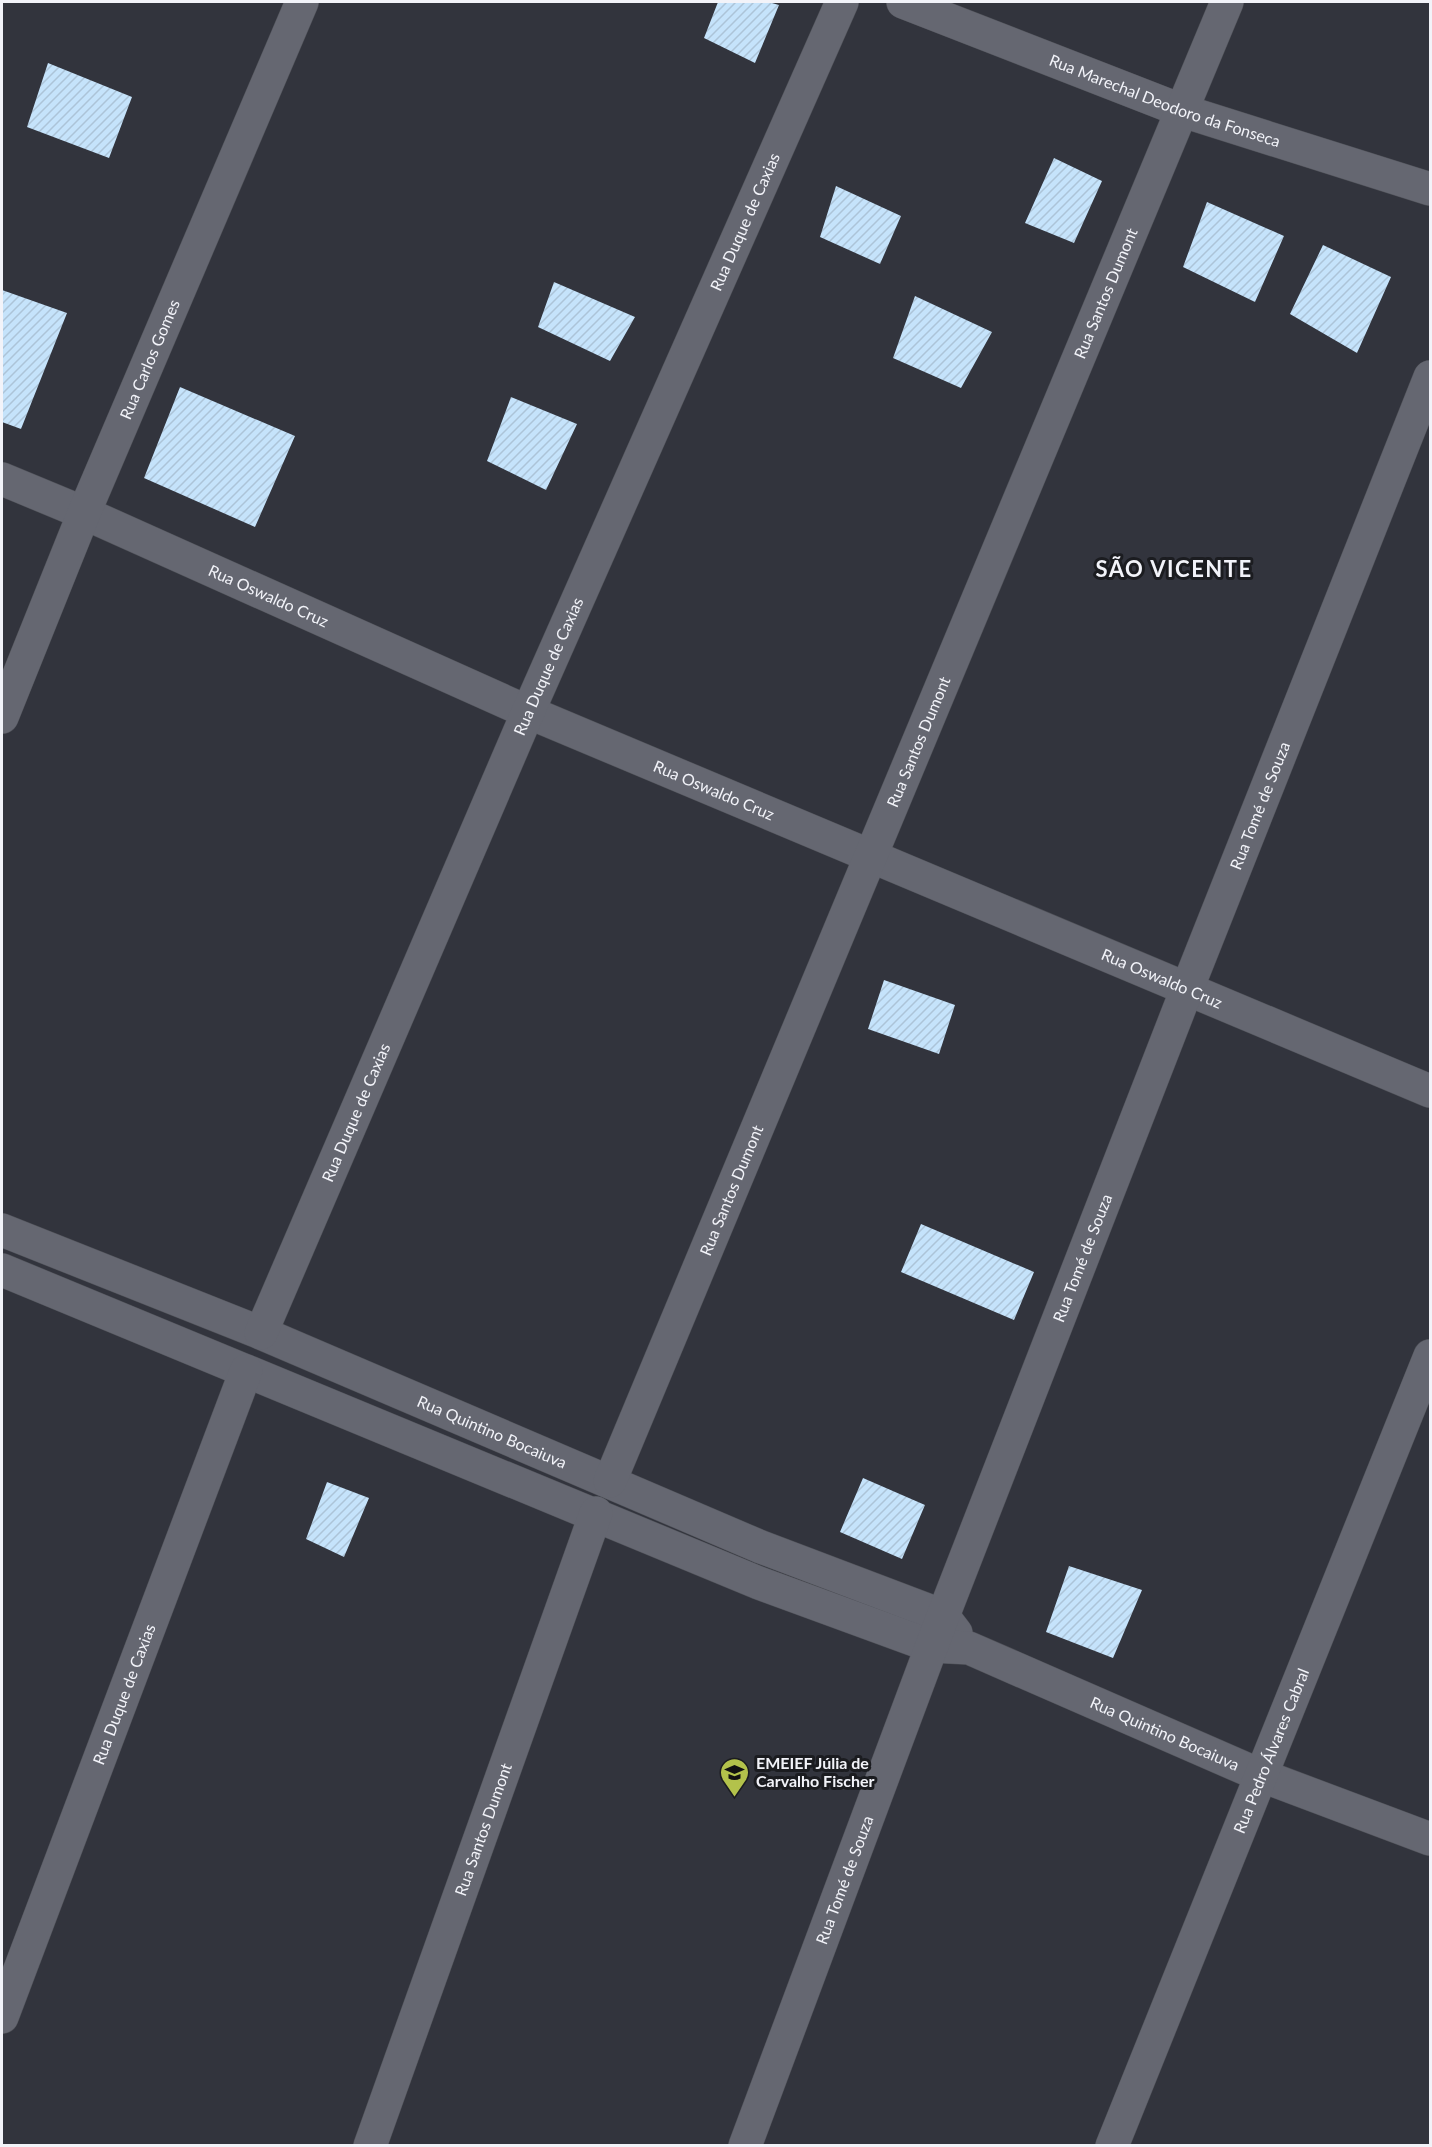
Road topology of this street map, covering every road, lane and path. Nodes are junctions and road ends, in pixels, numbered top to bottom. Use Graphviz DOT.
graph roads {
  1 [pos="302,2"];
  2 [pos="842,2"];
  3 [pos="903,2"];
  4 [pos="1227,2"];
  5 [pos="1183,111"];
  6 [pos="1431,189"];
  7 [pos="1431,377"];
  8 [pos="2,479"];
  9 [pos="84,513"];
  10 [pos="528,712"];
  11 [pos="2,717"];
  12 [pos="871,856"];
  13 [pos="1187,989"];
  14 [pos="1431,1091"];
  15 [pos="2,1230"];
  16 [pos="2,1269"];
  17 [pos="261,1333"];
  18 [pos="1431,1356"];
  19 [pos="246,1371"];
  20 [pos="610,1481"];
  21 [pos="596,1513"];
  22 [pos="937,1631"];
  23 [pos="1260,1775"];
  24 [pos="1431,1839"];
  25 [pos="2,2017"];
  26 [pos="370,2145"];
  27 [pos="745,2145"];
  28 [pos="1112,2145"];
  1 -- 9 [label="street, Rua Carlos Gomes"];
  2 -- 10 [label="street, Rua Duque de Caxias"];
  3 -- 5 [label="street, Rua Marechal Deodoro da Fonseca"];
  4 -- 5 [label="street, Rua Santos Dumont"];
  5 -- 6 [label="street, Rua Marechal Deodoro da Fonseca"];
  5 -- 12 [label="street, Rua Santos Dumont"];
  7 -- 13 [label="street, Rua Tomé de Souza"];
  8 -- 9 [label="street, Rua Oswaldo Cruz"];
  9 -- 10 [label="street, Rua Oswaldo Cruz"];
  9 -- 11 [label="street, Rua Carlos Gomes"];
  10 -- 12 [label="street, Rua Oswaldo Cruz"];
  10 -- 17 [label="street, Rua Duque de Caxias"];
  12 -- 13 [label="street, Rua Oswaldo Cruz"];
  12 -- 20 [label="street, Rua Santos Dumont"];
  13 -- 14 [label="street, Rua Oswaldo Cruz"];
  13 -- 22 [label="street, Rua Tomé de Souza"];
  15 -- 17 [label="street, Rua Quintino Bocaiuva"];
  16 -- 19 [label="street, Rua Quintino Bocaiuva"];
  17 -- 20 [label="street, Rua Quintino Bocaiuva"];
  18 -- 23 [label="street, Rua Pedro Álvares Cabral"];
  19 -- 21 [label="street, Rua Quintino Bocaiuva"];
  19 -- 25 [label="street, Rua Duque de Caxias"];
  20 -- 22 [label="street, Rua Quintino Bocaiuva"];
  21 -- 22 [label="street, Rua Quintino Bocaiuva"];
  21 -- 26 [label="street, Rua Santos Dumont"];
  22 -- 23 [label="street, Rua Quintino Bocaiuva"];
  22 -- 27 [label="street, Rua Tomé de Souza"];
  23 -- 24 [label="street, Rua Quintino Bocaiuva"];
  23 -- 28 [label="street, Rua Pedro Álvares Cabral"];
}
